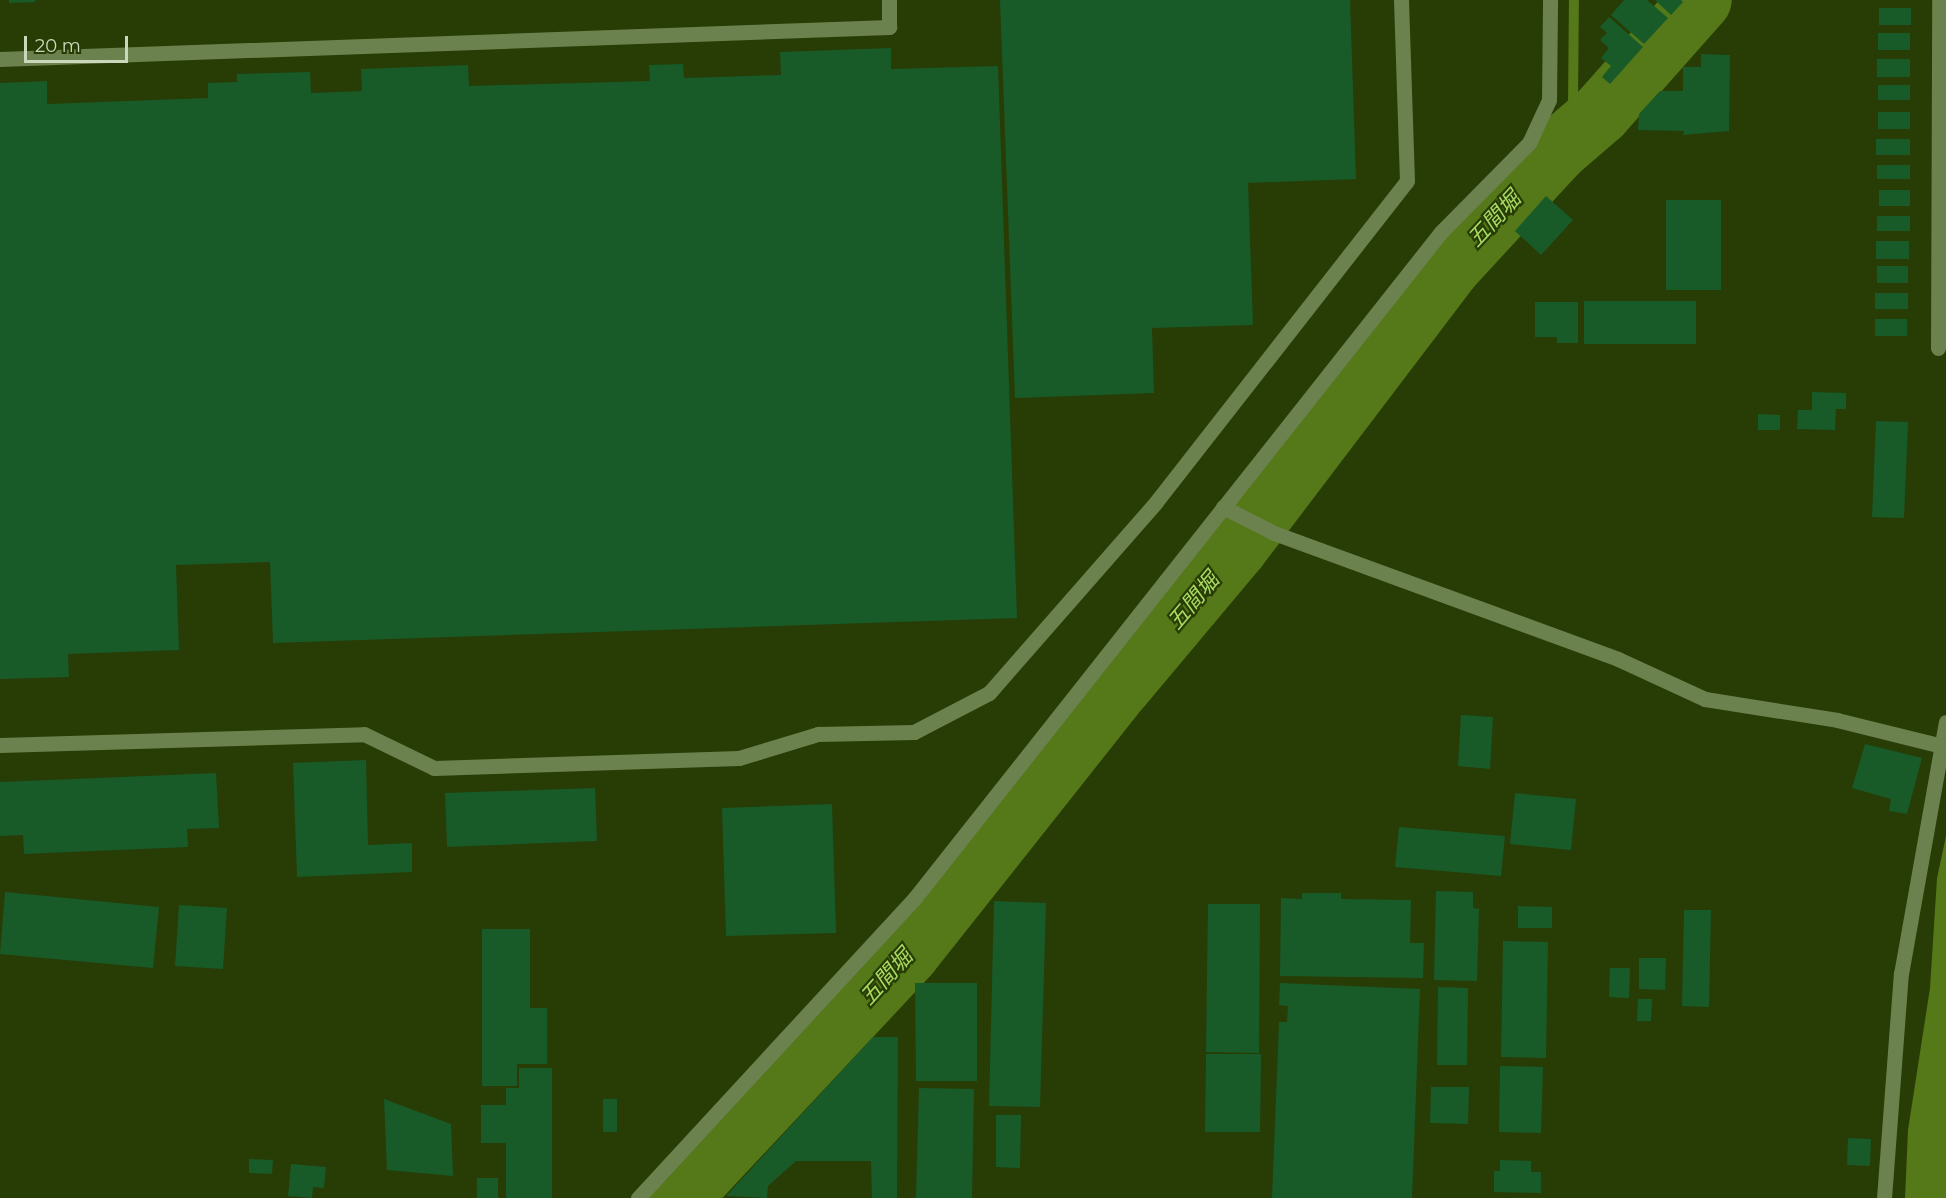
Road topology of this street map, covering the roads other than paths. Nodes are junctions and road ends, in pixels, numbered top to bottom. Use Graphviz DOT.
graph roads {
  1 [pos="889,0"];
  2 [pos="1401,0"];
  3 [pos="1550,0"];
  4 [pos="1939,0"];
  5 [pos="0,59"];
  6 [pos="1942,281"];
  7 [pos="1938,348"];
  8 [pos="1222,507"];
  9 [pos="1946,722"];
  10 [pos="0,745"];
  11 [pos="1945,746"];
  12 [pos="638,1198"];
  13 [pos="1884,1198"];
  1 -- 5 [label="street"];
  2 -- 10 [label="street"];
  3 -- 8 [label="street"];
  4 -- 6 [label="street"];
  6 -- 7 [label="street"];
  8 -- 11 [label="street"];
  8 -- 12 [label="street"];
  9 -- 11 [label="street"];
  11 -- 13 [label="street"];
}
